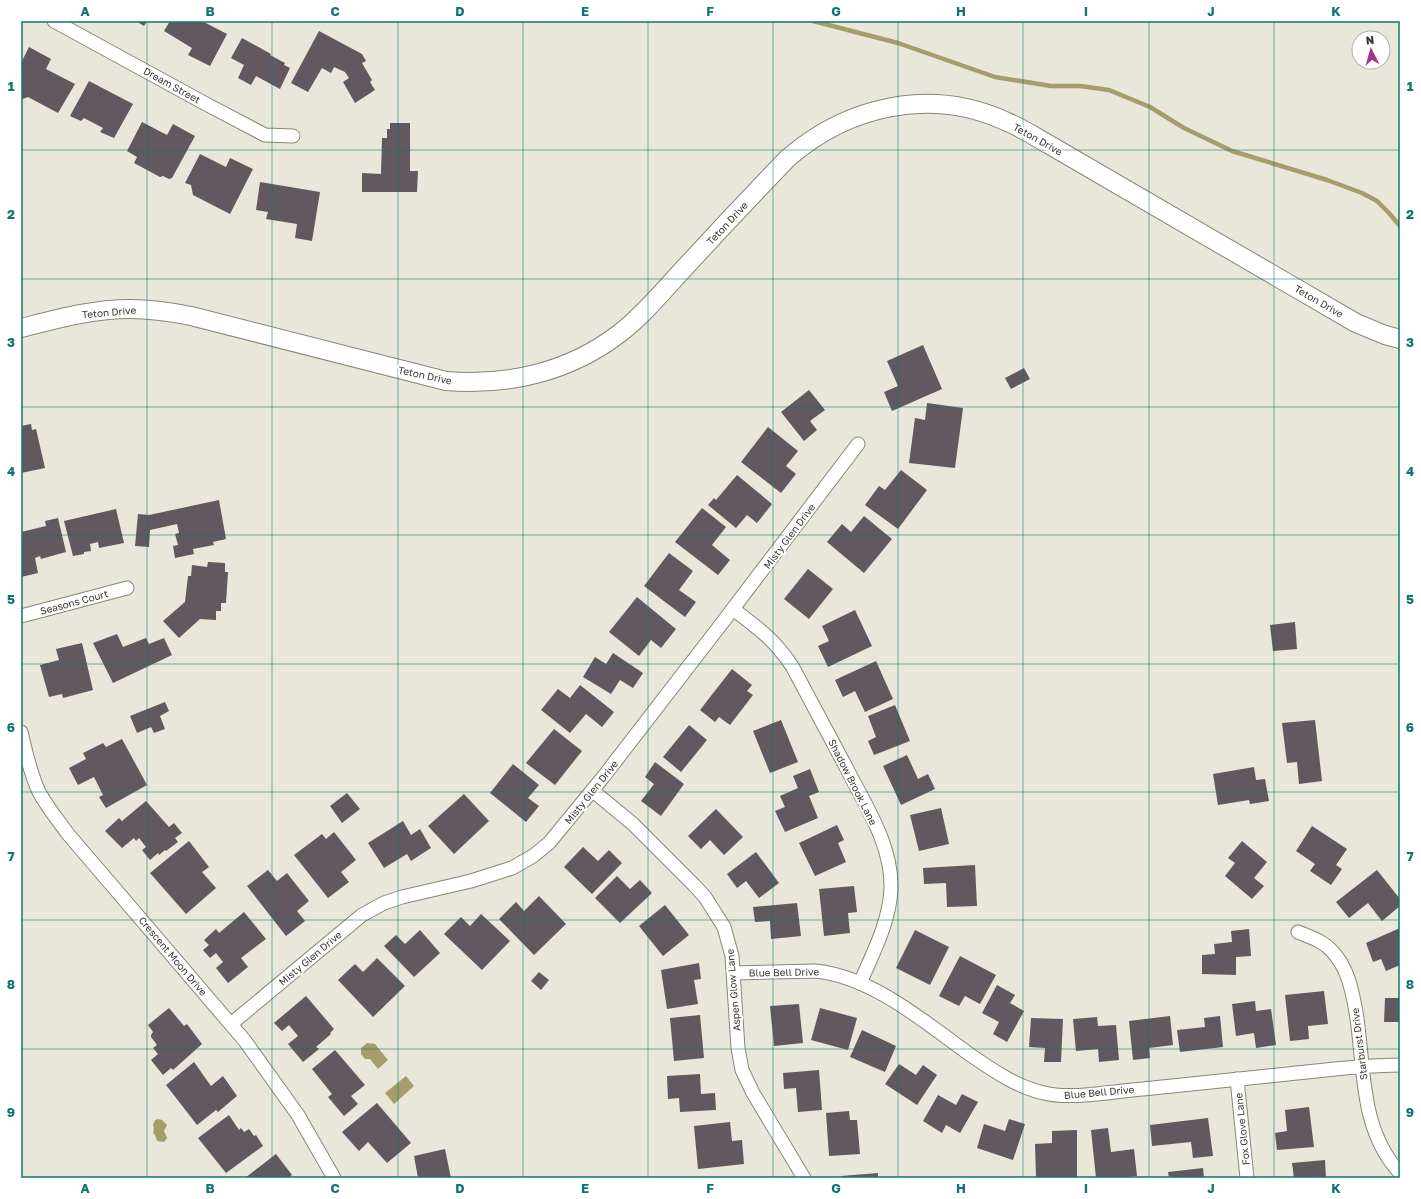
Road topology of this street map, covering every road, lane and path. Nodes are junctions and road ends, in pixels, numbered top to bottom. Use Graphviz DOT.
graph roads {
  1 [pos="54,21"];
  2 [pos="293,136"];
  3 [pos="21,328"];
  4 [pos="1400,339"];
  5 [pos="858,444"];
  6 [pos="127,588"];
  7 [pos="733,609"];
  8 [pos="21,616"];
  9 [pos="21,732"];
  10 [pos="592,791"];
  11 [pos="1298,932"];
  12 [pos="734,973"];
  13 [pos="860,983"];
  14 [pos="231,1024"];
  15 [pos="1400,1065"];
  16 [pos="1363,1066"];
  17 [pos="1237,1079"];
  18 [pos="1400,1173"];
  19 [pos="334,1178"];
  20 [pos="804,1178"];
  21 [pos="1247,1178"];
  1 -- 2 [label="street, Dream Street"];
  3 -- 4 [label="street, Teton Drive"];
  5 -- 7 [label="street, Misty Glen Drive"];
  6 -- 8 [label="street, Seasons Court"];
  7 -- 10 [label="street, Misty Glen Drive"];
  7 -- 13 [label="street, Shadow Brook Lane"];
  9 -- 14 [label="street, Crescent Moon Drive"];
  10 -- 12 [label="street, Aspen Glow Lane"];
  10 -- 14 [label="street, Misty Glen Drive"];
  11 -- 16 [label="street, Starburst Drive"];
  12 -- 13 [label="street, Blue Bell Drive"];
  12 -- 20 [label="street, Aspen Glow Lane"];
  13 -- 17 [label="street, Blue Bell Drive"];
  14 -- 19 [label="street, Crescent Moon Drive"];
  15 -- 16 [label="street, Blue Bell Drive"];
  16 -- 17 [label="street, Blue Bell Drive"];
  16 -- 18 [label="street, Starburst Drive"];
  17 -- 21 [label="street, Fox Glove Lane"];
}
